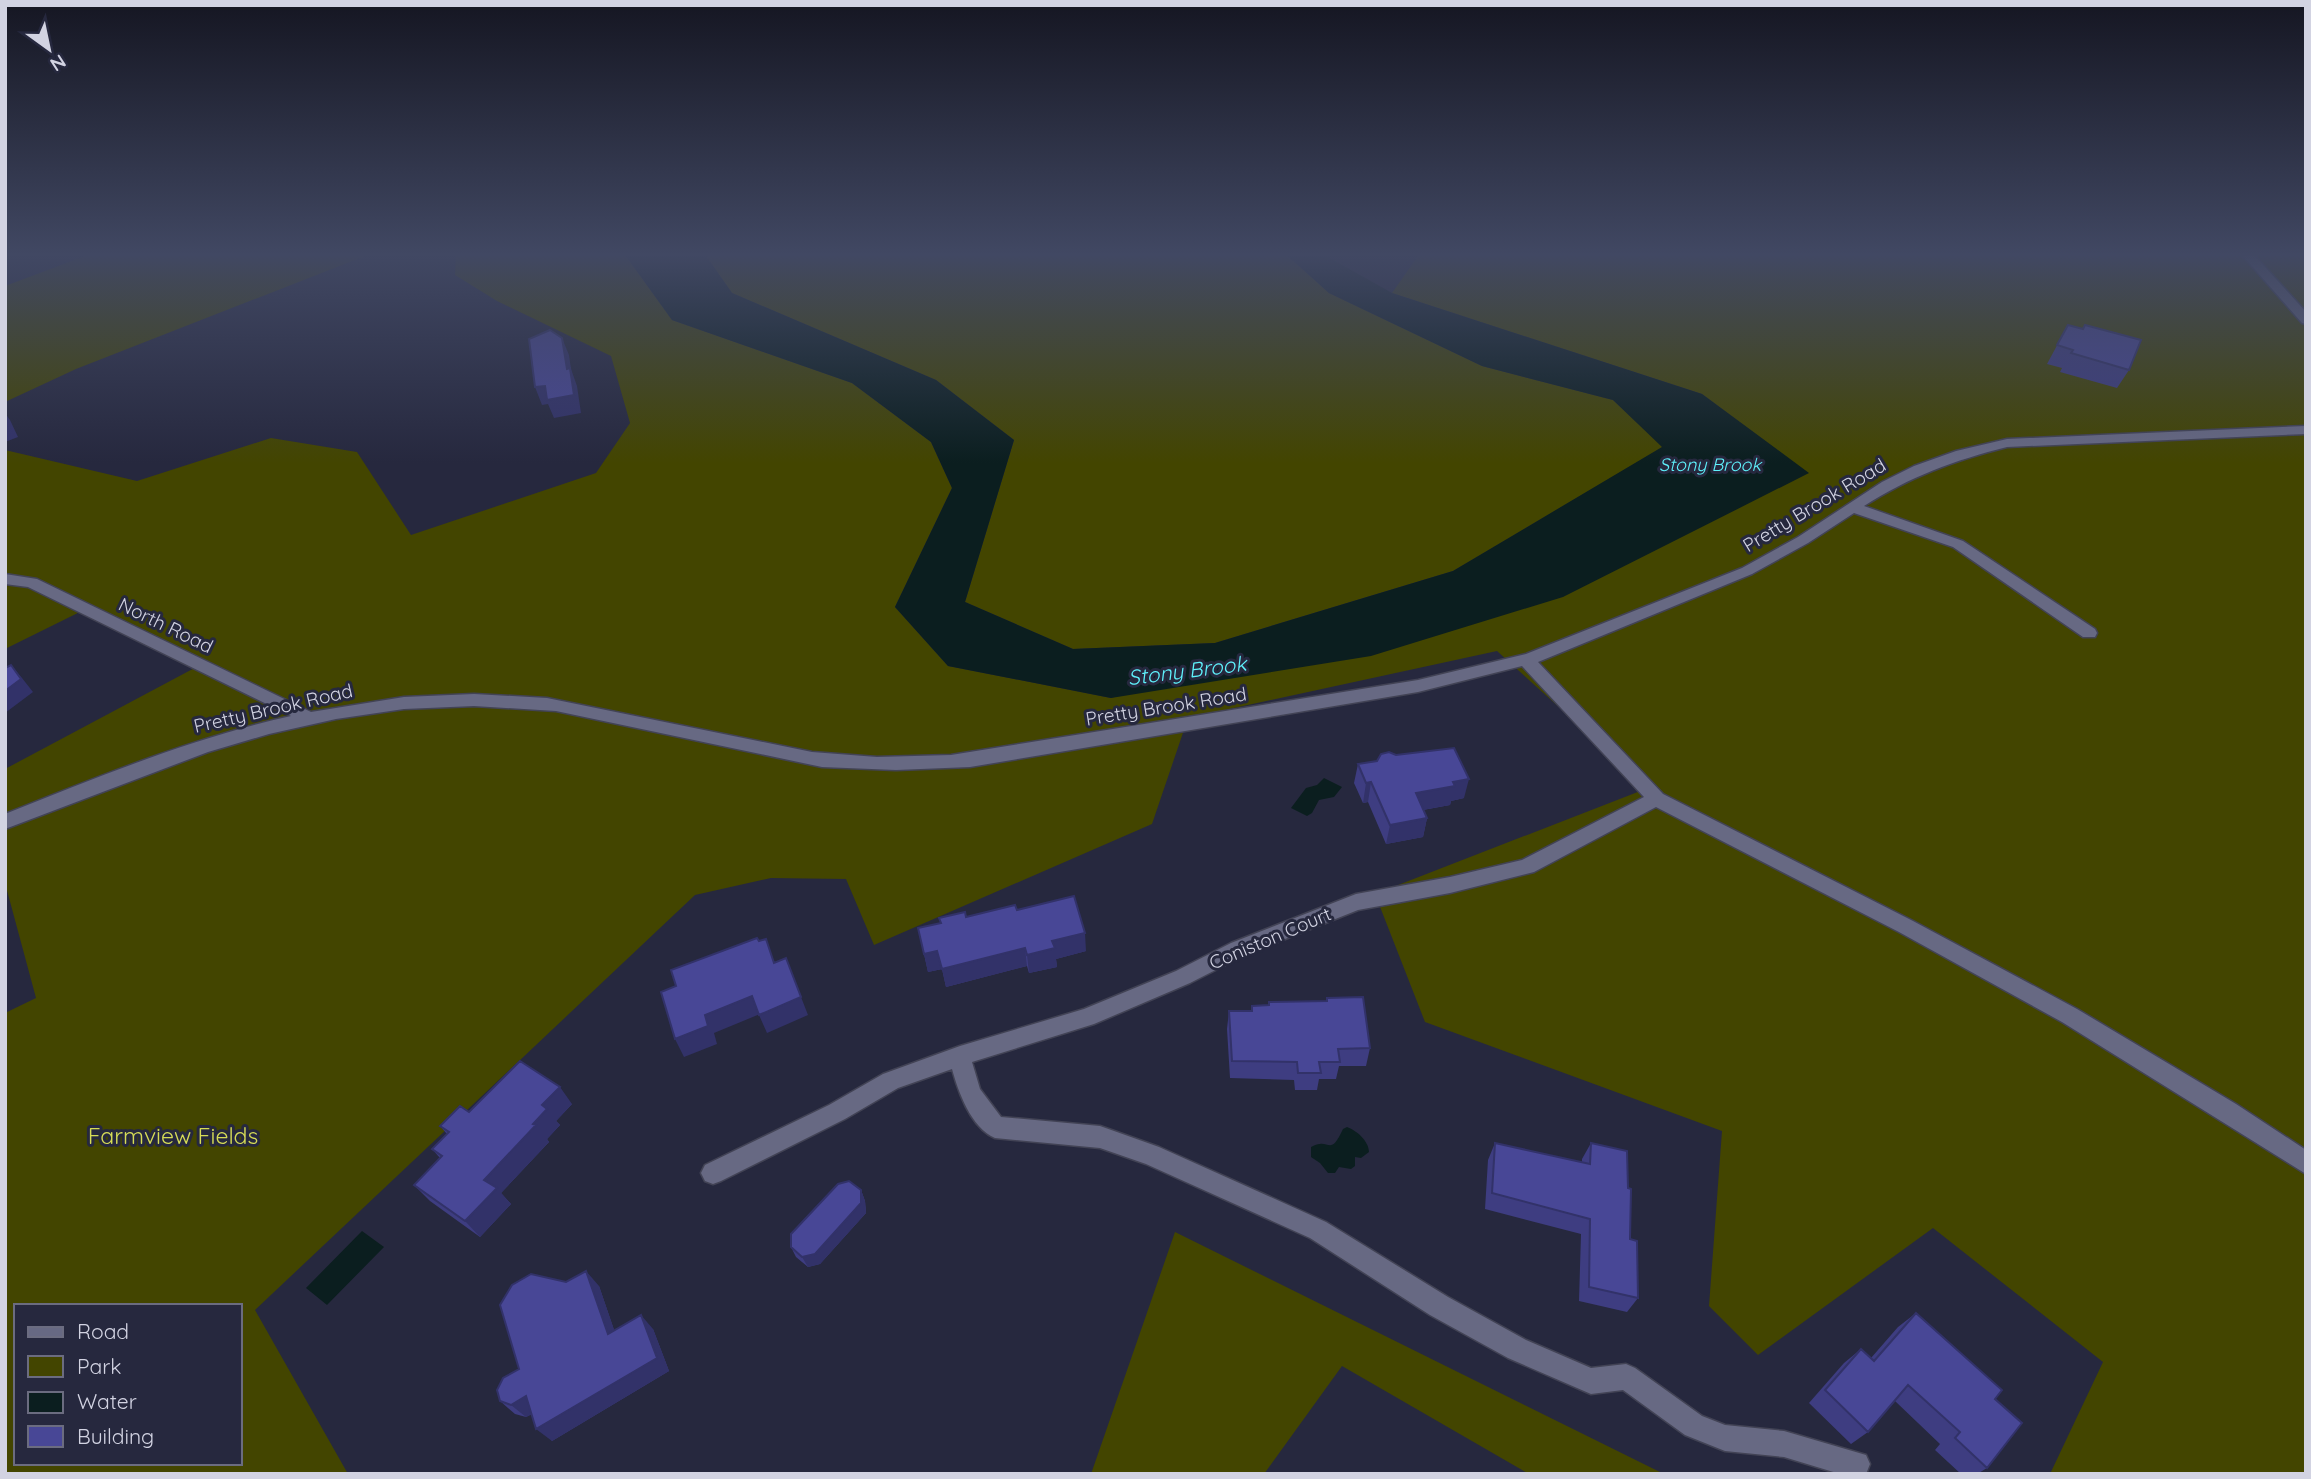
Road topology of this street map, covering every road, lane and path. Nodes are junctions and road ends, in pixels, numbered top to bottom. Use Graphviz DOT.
graph roads {
  1 [pos="2306,430"];
  2 [pos="1852,507"];
  3 [pos="5,579"];
  4 [pos="2089,633"];
  5 [pos="1526,660"];
  6 [pos="307,717"];
  7 [pos="1657,799"];
  8 [pos="5,822"];
  9 [pos="960,1056"];
  10 [pos="2306,1163"];
  11 [pos="713,1172"];
  12 [pos="1857,1464"];
  1 -- 2 [label="street, Pretty Brook Road"];
  2 -- 4 [label="street"];
  2 -- 5 [label="street, Pretty Brook Road"];
  3 -- 6 [label="street, North Road"];
  5 -- 6 [label="street, Pretty Brook Road"];
  5 -- 7 [label="street"];
  6 -- 8 [label="street, Pretty Brook Road"];
  7 -- 9 [label="street, Coniston Court"];
  7 -- 10 [label="street"];
  9 -- 11 [label="street, Coniston Court"];
  9 -- 12 [label="street"];
}
